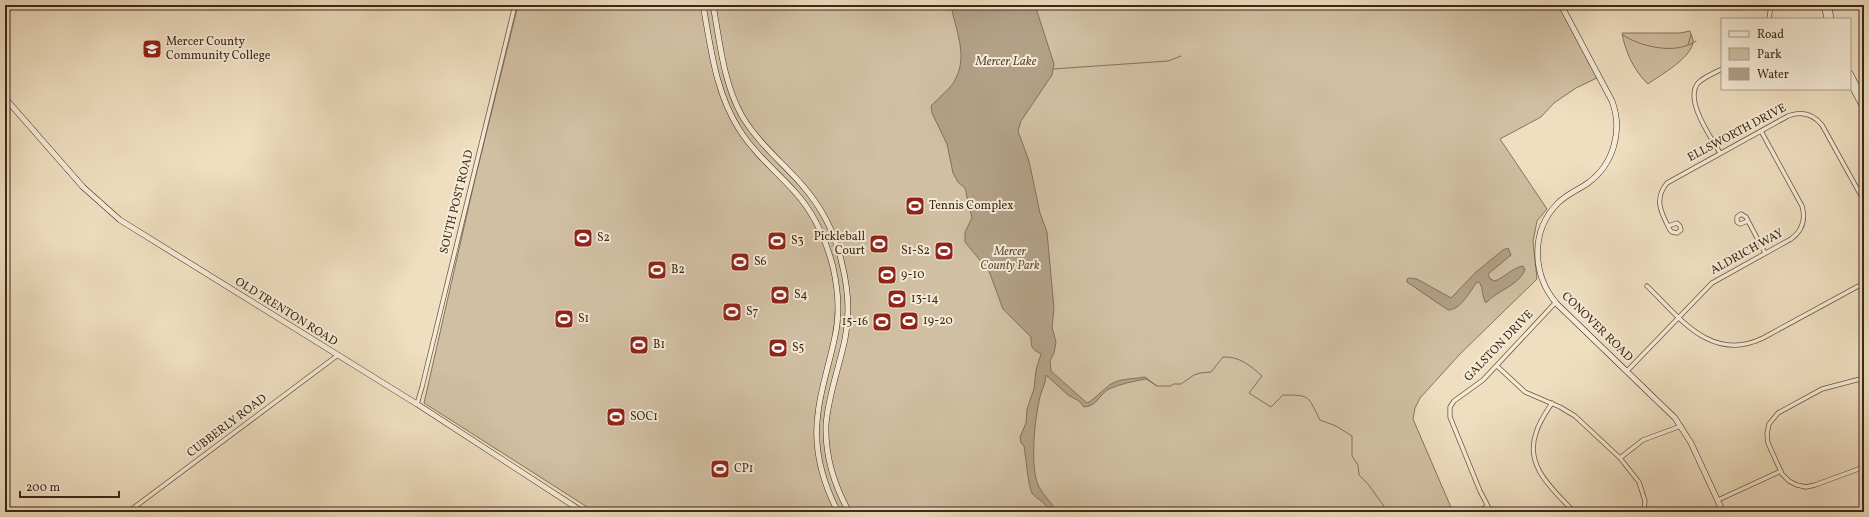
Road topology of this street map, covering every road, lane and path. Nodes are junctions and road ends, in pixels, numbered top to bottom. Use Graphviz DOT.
graph roads {
  1 [pos="515,5"];
  2 [pos="703,5"];
  3 [pos="713,5"];
  4 [pos="1561,5"];
  5 [pos="1771,5"];
  6 [pos="1793,5"];
  7 [pos="1827,5"];
  8 [pos="1770,18"];
  9 [pos="1827,18"];
  10 [pos="1831,18"];
  11 [pos="720,46"];
  12 [pos="710,48"];
  13 [pos="1721,70"];
  14 [pos="1851,75"];
  15 [pos="1851,85"];
  16 [pos="5,98"];
  17 [pos="1864,100"];
  18 [pos="1864,109"];
  19 [pos="1761,131"];
  20 [pos="1720,153"];
  21 [pos="784,166"];
  22 [pos="777,173"];
  23 [pos="1864,200"];
  24 [pos="1748,221"];
  25 [pos="1668,226"];
  26 [pos="1766,253"];
  27 [pos="1864,283"];
  28 [pos="1647,286"];
  29 [pos="1556,302"];
  30 [pos="1679,317"];
  31 [pos="338,355"];
  32 [pos="1496,366"];
  33 [pos="1627,371"];
  34 [pos="1864,378"];
  35 [pos="1552,403"];
  36 [pos="417,404"];
  37 [pos="1681,426"];
  38 [pos="1620,458"];
  39 [pos="1864,467"];
  40 [pos="1781,471"];
  41 [pos="1718,500"];
  42 [pos="1488,506"];
  43 [pos="128,512"];
  44 [pos="583,512"];
  45 [pos="838,512"];
  46 [pos="849,512"];
  47 [pos="1478,512"];
  48 [pos="1491,512"];
  49 [pos="1574,512"];
  50 [pos="1644,512"];
  51 [pos="1723,512"];
  1 -- 36 [label="street, SOUTH POST ROAD"];
  2 -- 12 [label="street"];
  3 -- 11 [label="street"];
  4 -- 29 [label="street, CONOVER ROAD"];
  5 -- 8 [label="street"];
  6 -- 7 [label="street"];
  7 -- 9 [label="street"];
  7 -- 10 [label="street"];
  11 -- 12 [label="street"];
  11 -- 21 [label="street"];
  12 -- 22 [label="street"];
  13 -- 20 [label="street"];
  14 -- 17 [label="street"];
  15 -- 18 [label="street"];
  16 -- 31 [label="street, OLD TRENTON ROAD"];
  19 -- 20 [label="street, ELLSWORTH DRIVE"];
  19 -- 23 [label="street, ELLSWORTH DRIVE"];
  19 -- 26 [label="street, ALDRICH WAY"];
  20 -- 25 [label="street, ELLSWORTH DRIVE"];
  21 -- 22 [label="street"];
  21 -- 46 [label="street"];
  22 -- 45 [label="street"];
  24 -- 26 [label="street"];
  26 -- 30 [label="street, ALDRICH WAY"];
  27 -- 30 [label="street"];
  28 -- 30 [label="street"];
  29 -- 32 [label="street, GALSTON DRIVE"];
  29 -- 33 [label="street, CONOVER ROAD"];
  30 -- 33 [label="street, ALDRICH WAY"];
  31 -- 36 [label="street, OLD TRENTON ROAD"];
  31 -- 43 [label="street, CUBBERLY ROAD"];
  32 -- 35 [label="street"];
  32 -- 42 [label="street, GALSTON DRIVE"];
  33 -- 37 [label="street, CONOVER ROAD"];
  34 -- 40 [label="street"];
  35 -- 38 [label="street"];
  35 -- 49 [label="street"];
  36 -- 44 [label="street, OLD TRENTON ROAD"];
  37 -- 38 [label="street"];
  37 -- 41 [label="street, CONOVER ROAD"];
  38 -- 50 [label="street"];
  39 -- 40 [label="street"];
  40 -- 41 [label="street"];
  41 -- 51 [label="street, CONOVER ROAD"];
  42 -- 47 [label="street"];
  42 -- 48 [label="street, GALSTON DRIVE"];
}
